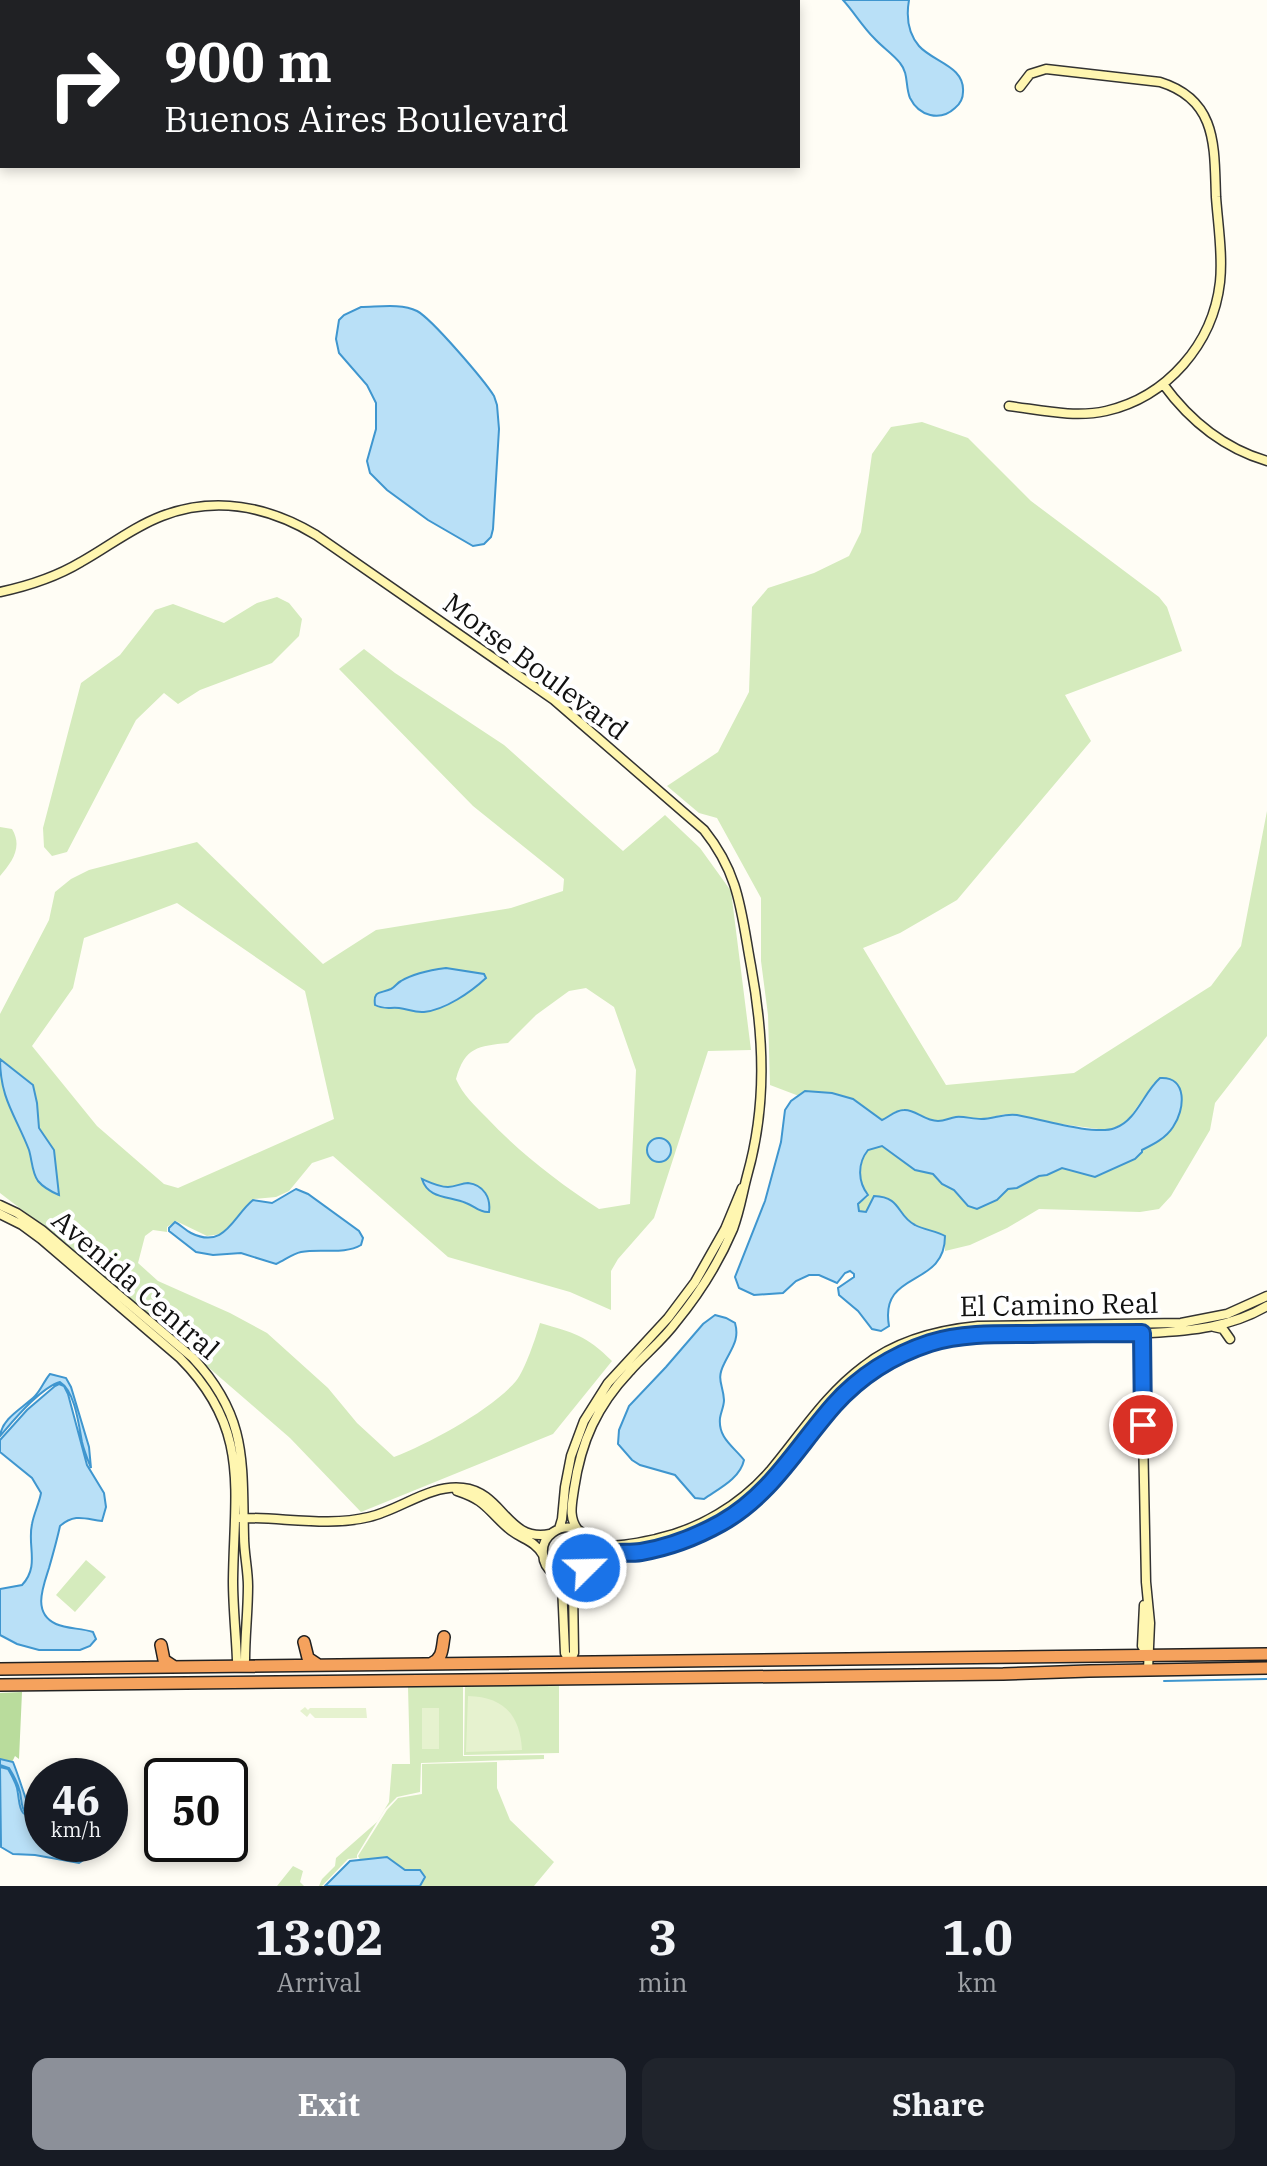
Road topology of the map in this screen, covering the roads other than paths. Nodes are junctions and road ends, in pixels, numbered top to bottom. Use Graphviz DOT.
graph roads {
  1 [pos="1020,87"];
  2 [pos="1163,384"];
  3 [pos="1009,406"];
  4 [pos="1267,461"];
  5 [pos="0,592"];
  6 [pos="0,1205"];
  7 [pos="0,1214"];
  8 [pos="109,1292"];
  9 [pos="1267,1296"];
  10 [pos="1267,1306"];
  11 [pos="1233,1322"];
  12 [pos="1141,1323"];
  13 [pos="1213,1327"];
  14 [pos="978,1330"];
  15 [pos="1142,1333"];
  16 [pos="570,1487"];
  17 [pos="448,1488"];
  18 [pos="239,1518"];
  19 [pos="578,1530"];
  20 [pos="554,1532"];
  21 [pos="679,1538"];
  22 [pos="590,1541"];
  23 [pos="543,1555"];
  24 [pos="590,1561"];
  25 [pos="579,1574"];
  26 [pos="558,1575"];
  27 [pos="241,1628"];
  28 [pos="1148,1654"];
  29 [pos="1267,1654"];
  30 [pos="570,1662"];
  31 [pos="431,1663"];
  32 [pos="456,1663"];
  33 [pos="294,1665"];
  34 [pos="318,1665"];
  35 [pos="173,1666"];
  36 [pos="241,1666"];
  37 [pos="149,1667"];
  38 [pos="1267,1668"];
  39 [pos="0,1669"];
  40 [pos="1148,1670"];
  41 [pos="569,1678"];
  42 [pos="241,1682"];
  43 [pos="0,1685"];
  1 -- 2 [label="street"];
  2 -- 3 [label="street"];
  2 -- 4 [label="street"];
  5 -- 16 [label="street, Morse Boulevard"];
  6 -- 8 [label="street, Avenida Central"];
  7 -- 8 [label="street, Avenida Central"];
  8 -- 18 [label="street, Avenida Central"];
  9 -- 12 [label="street, El Camino Real"];
  10 -- 11 [label="street, El Camino Real"];
  11 -- 13 [label="street, El Camino Real"];
  11 -- 13 [label="street"];
  12 -- 14 [label="street, El Camino Real"];
  12 -- 15 [label="street"];
  13 -- 15 [label="street, El Camino Real"];
  14 -- 15 [label="street, El Camino Real"];
  14 -- 21 [label="street, El Camino Real"];
  15 -- 28 [label="street"];
  16 -- 19 [label="street, Morse Boulevard"];
  16 -- 20 [label="street, Morse Boulevard"];
  17 -- 18 [label="street"];
  17 -- 20 [label="street"];
  17 -- 23 [label="street"];
  18 -- 27 [label="street, Avenida Central"];
  18 -- 27 [label="street, Avenida Central"];
  19 -- 20 [label="street"];
  19 -- 22 [label="street"];
  20 -- 23 [label="street"];
  21 -- 22 [label="street, El Camino Real"];
  21 -- 24 [label="street, El Camino Real"];
  22 -- 24 [label="street"];
  23 -- 26 [label="street"];
  24 -- 25 [label="street"];
  25 -- 26 [label="street"];
  25 -- 30 [label="street"];
  26 -- 30 [label="street"];
  27 -- 36 [label="street, Avenida Central"];
  28 -- 29 [label="highway"];
  28 -- 30 [label="highway"];
  28 -- 40 [label="street"];
  30 -- 32 [label="highway"];
  30 -- 41 [label="highway"];
  31 -- 32 [label="highway"];
  31 -- 32 [label="highway"];
  31 -- 34 [label="highway"];
  33 -- 34 [label="highway"];
  33 -- 34 [label="highway"];
  33 -- 36 [label="highway"];
  35 -- 36 [label="highway"];
  35 -- 37 [label="highway"];
  35 -- 37 [label="highway"];
  36 -- 42 [label="highway"];
  37 -- 39 [label="highway"];
  38 -- 40 [label="highway"];
  40 -- 41 [label="highway"];
  41 -- 42 [label="highway"];
  42 -- 43 [label="highway"];
}
